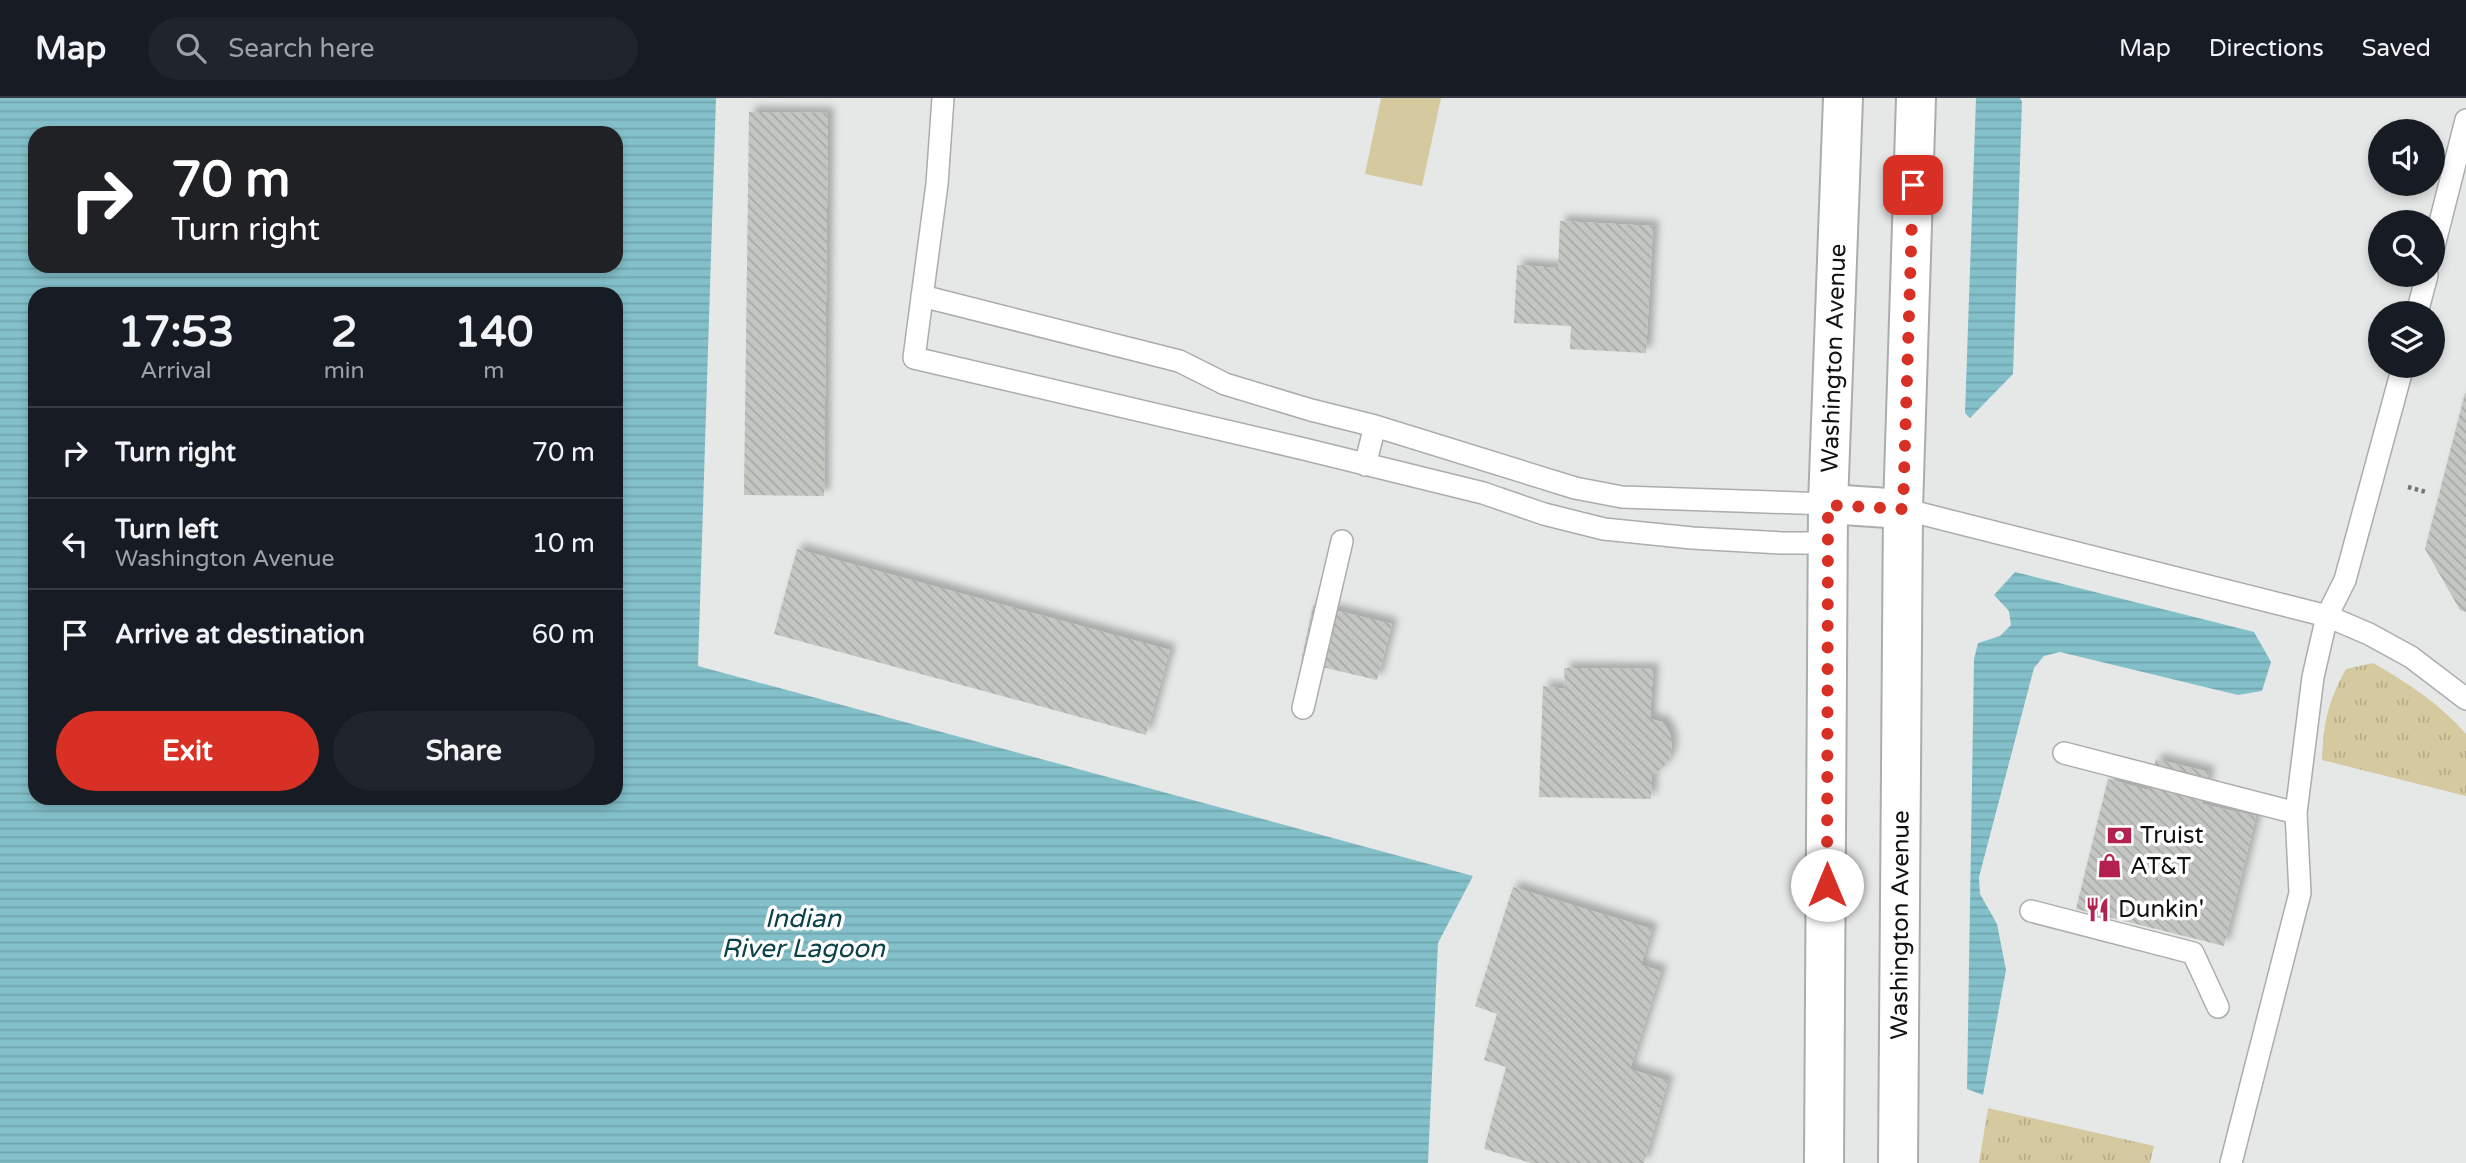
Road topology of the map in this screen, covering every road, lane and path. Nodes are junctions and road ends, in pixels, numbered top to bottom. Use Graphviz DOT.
graph roads {
  1 [pos="943,98"];
  2 [pos="1843,98"];
  3 [pos="1916,98"];
  4 [pos="2466,120"];
  5 [pos="2443,210"];
  6 [pos="922,296"];
  7 [pos="2400,378"];
  8 [pos="1375,426"];
  9 [pos="1489,460"];
  10 [pos="1365,465"];
  11 [pos="2408,487"];
  12 [pos="2426,492"];
  13 [pos="1483,494"];
  14 [pos="1828,505"];
  15 [pos="1903,509"];
  16 [pos="1342,541"];
  17 [pos="1828,543"];
  18 [pos="2328,616"];
  19 [pos="2466,699"];
  20 [pos="1303,708"];
  21 [pos="2064,753"];
  22 [pos="2296,813"];
  23 [pos="2031,911"];
  24 [pos="2218,1007"];
  25 [pos="1824,1163"];
  26 [pos="1898,1163"];
  27 [pos="2231,1163"];
  1 -- 6 [label="lane"];
  2 -- 14 [label="main road, Washington Avenue"];
  3 -- 15 [label="main road, Washington Avenue"];
  4 -- 5 [label="lane"];
  6 -- 8 [label="lane"];
  6 -- 10 [label="lane"];
  7 -- 18 [label="lane"];
  8 -- 9 [label="lane"];
  8 -- 10 [label="lane"];
  9 -- 13 [label="lane"];
  9 -- 14 [label="lane"];
  10 -- 13 [label="lane"];
  11 -- 12 [label="path"];
  13 -- 17 [label="lane"];
  14 -- 15 [label="main road"];
  14 -- 17 [label="main road, Washington Avenue"];
  15 -- 18 [label="lane"];
  15 -- 26 [label="main road, Washington Avenue"];
  16 -- 20 [label="lane"];
  17 -- 25 [label="main road, Washington Avenue"];
  18 -- 19 [label="lane"];
  18 -- 22 [label="lane"];
  21 -- 22 [label="lane"];
  22 -- 27 [label="lane"];
  23 -- 24 [label="lane"];
}
